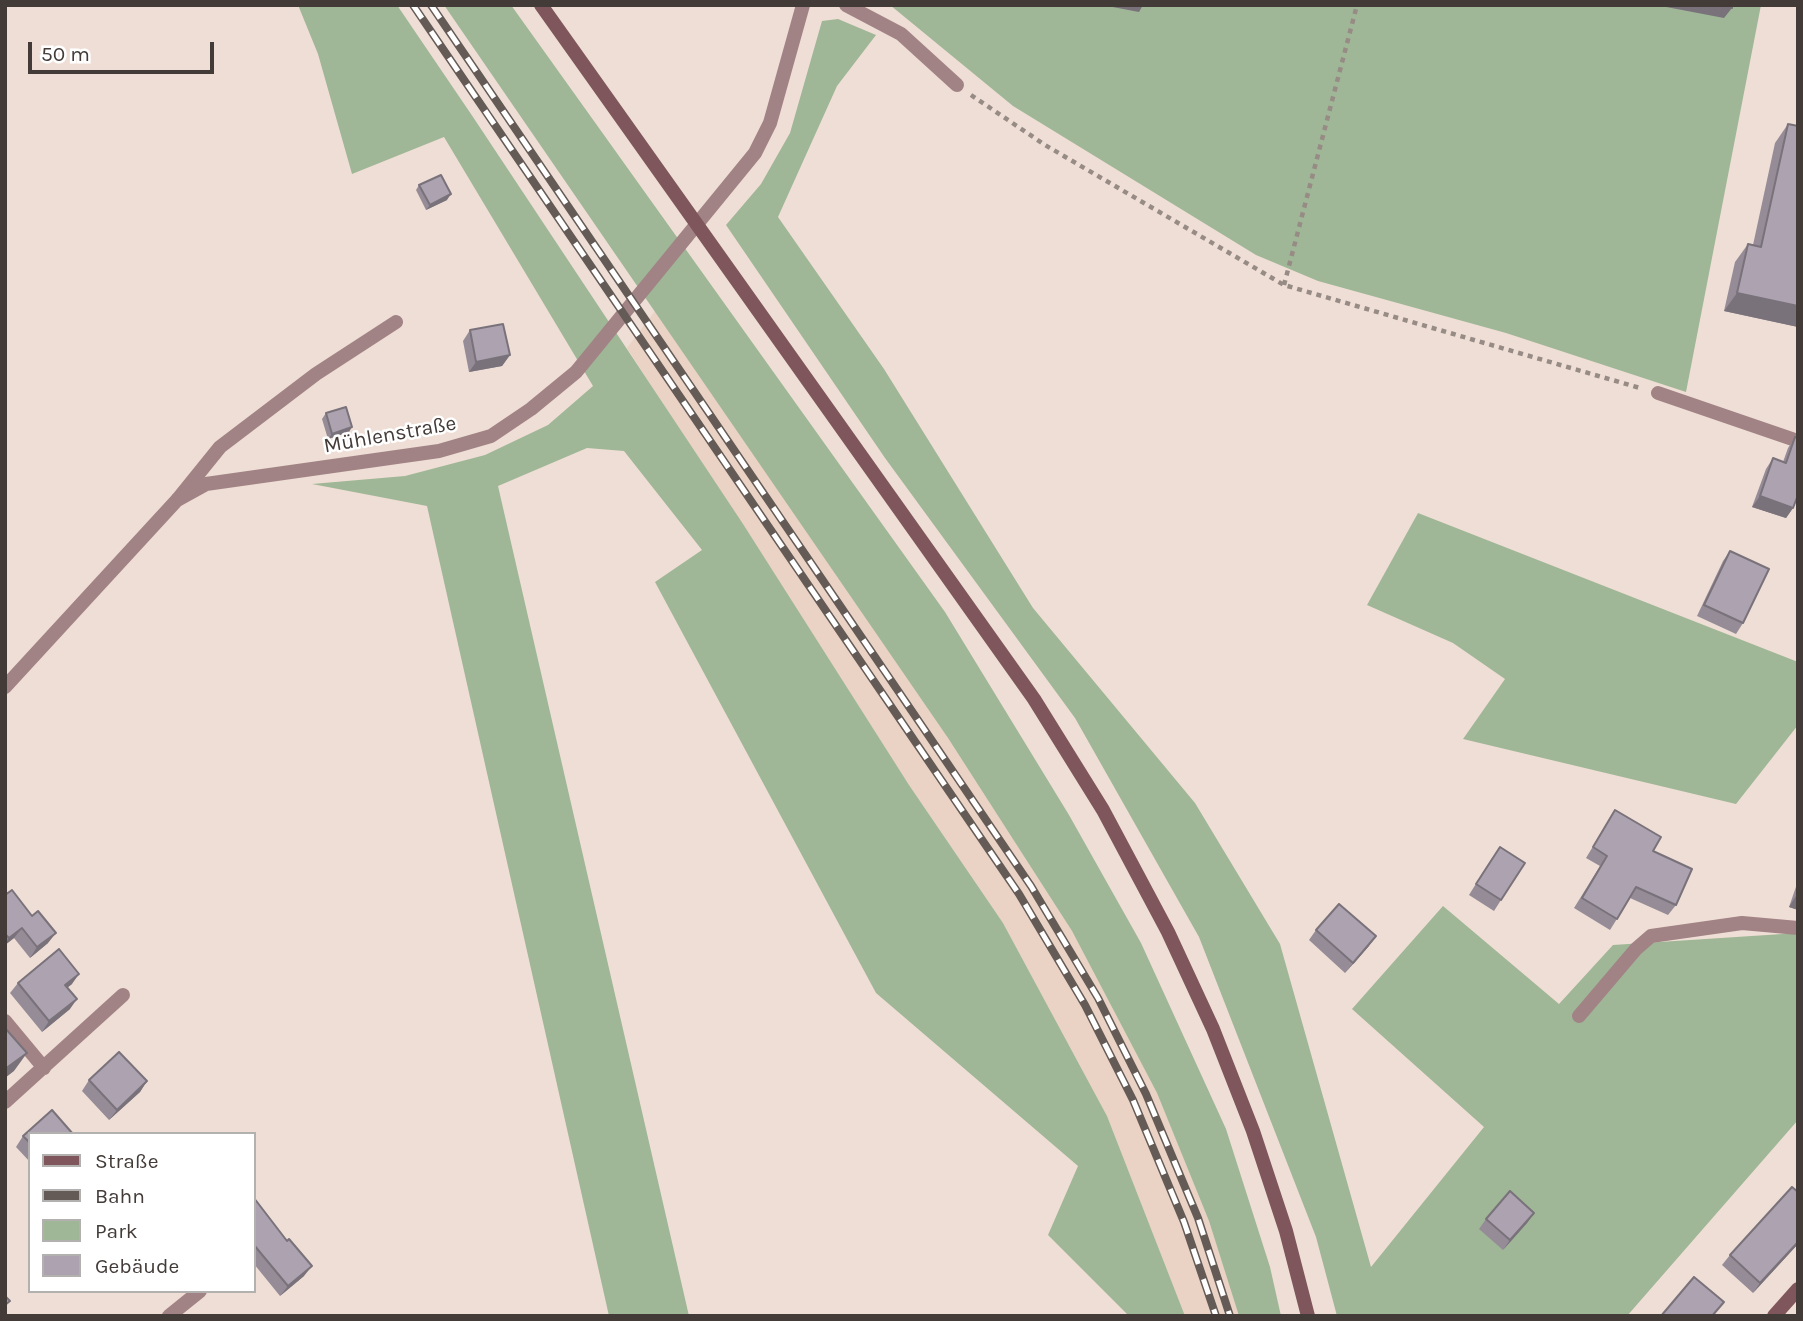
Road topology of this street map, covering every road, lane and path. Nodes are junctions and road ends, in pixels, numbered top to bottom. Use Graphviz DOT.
graph roads {
  1 [pos="541,5"];
  2 [pos="803,5"];
  3 [pos="846,5"];
  4 [pos="1357,5"];
  5 [pos="957,85"];
  6 [pos="1284,285"];
  7 [pos="396,322"];
  8 [pos="1658,393"];
  9 [pos="1798,441"];
  10 [pos="177,500"];
  11 [pos="5,687"];
  12 [pos="1798,928"];
  13 [pos="123,995"];
  14 [pos="1579,1016"];
  15 [pos="5,1021"];
  16 [pos="44,1068"];
  17 [pos="5,1101"];
  18 [pos="1798,1289"];
  19 [pos="198,1293"];
  20 [pos="169,1316"];
  21 [pos="1308,1316"];
  22 [pos="1774,1316"];
  1 -- 21 [label="main road"];
  2 -- 10 [label="street, Mühlenstraße"];
  3 -- 5 [label="street"];
  4 -- 6 [label="path"];
  5 -- 6 [label="path"];
  6 -- 8 [label="path"];
  7 -- 10 [label="street"];
  8 -- 9 [label="street"];
  10 -- 11 [label="street, Mühlenstraße"];
  12 -- 14 [label="street"];
  13 -- 16 [label="street"];
  15 -- 16 [label="street"];
  16 -- 17 [label="street"];
  18 -- 22 [label="main road"];
  19 -- 20 [label="street"];
}
